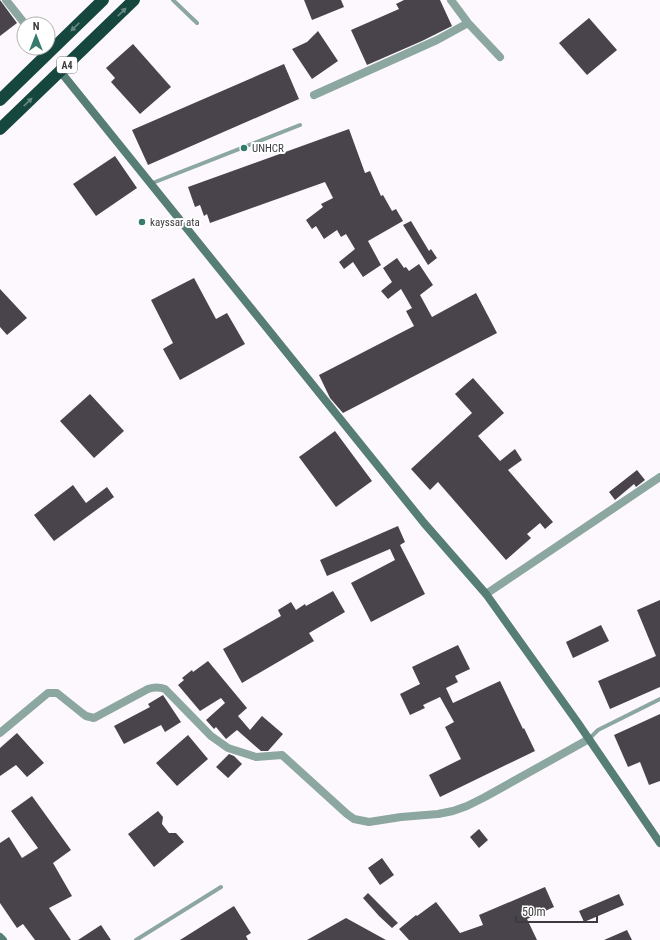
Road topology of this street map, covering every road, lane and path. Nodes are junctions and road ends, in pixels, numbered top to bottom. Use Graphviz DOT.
graph roads {
  1 [pos="6,0"];
  2 [pos="103,0"];
  3 [pos="134,0"];
  4 [pos="173,0"];
  5 [pos="451,0"];
  6 [pos="19,16"];
  7 [pos="197,23"];
  8 [pos="468,23"];
  9 [pos="56,41"];
  10 [pos="40,56"];
  11 [pos="500,57"];
  12 [pos="60,71"];
  13 [pos="314,95"];
  14 [pos="0,100"];
  15 [pos="300,125"];
  16 [pos="0,129"];
  17 [pos="150,184"];
  18 [pos="660,477"];
  19 [pos="486,594"];
  20 [pos="660,699"];
  21 [pos="0,733"];
  22 [pos="589,738"];
  23 [pos="660,843"];
  24 [pos="221,887"];
  25 [pos="0,937"];
  26 [pos="3,940"];
  27 [pos="136,940"];
  1 -- 6 [label="street"];
  2 -- 9 [label="highway, A4, one-way"];
  12 -- 3 [label="highway, A4, one-way"];
  4 -- 7 [label="lane"];
  5 -- 8 [label="street"];
  8 -- 11 [label="street"];
  8 -- 13 [label="street"];
  10 -- 14 [label="highway, A4"];
  16 -- 12 [label="highway, A4, one-way"];
  12 -- 17 [label="street"];
  15 -- 17 [label="lane"];
  17 -- 19 [label="street"];
  18 -- 19 [label="street"];
  19 -- 22 [label="street"];
  20 -- 22 [label="lane"];
  21 -- 22 [label="street"];
  22 -- 23 [label="street"];
  24 -- 27 [label="lane"];
  25 -- 26 [label="street"];
}
